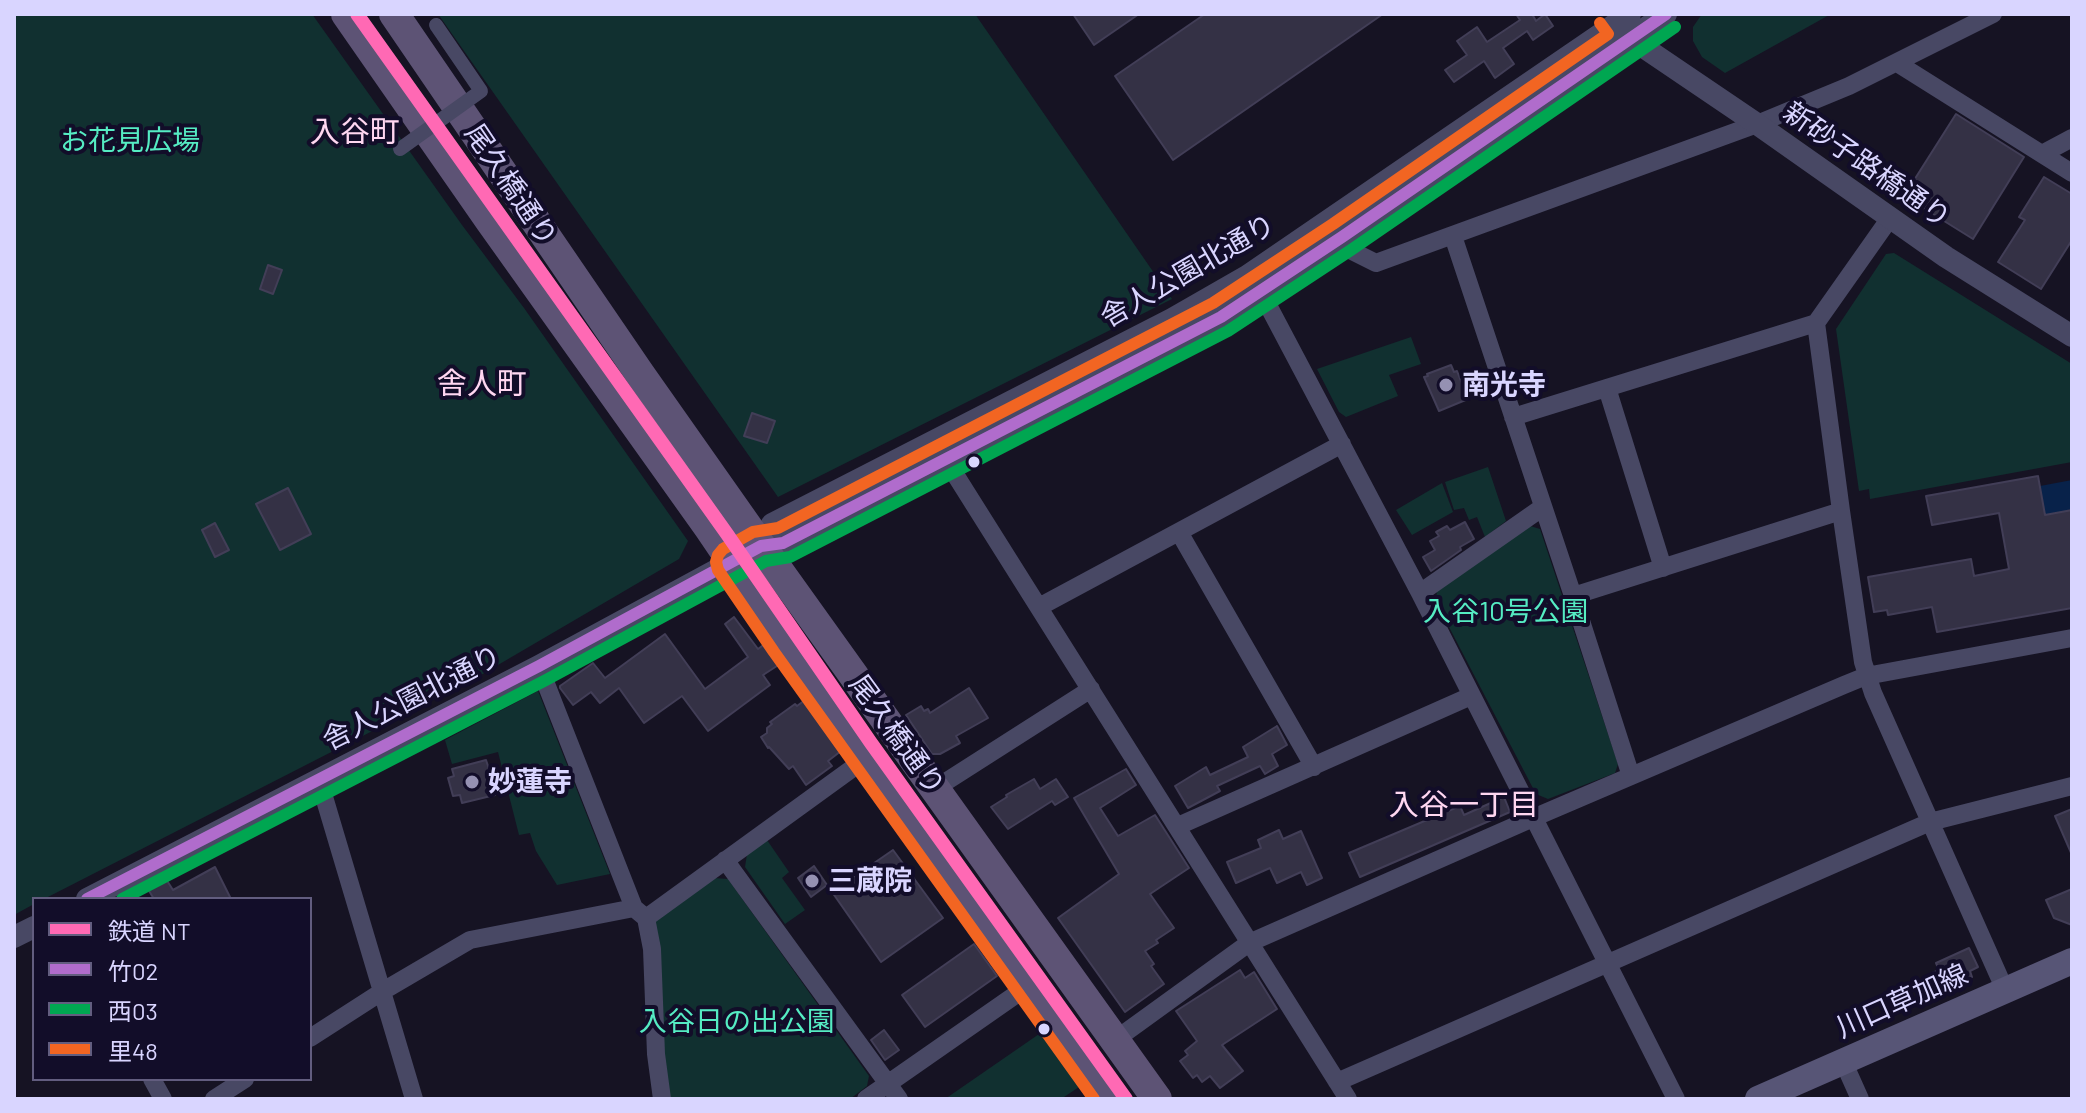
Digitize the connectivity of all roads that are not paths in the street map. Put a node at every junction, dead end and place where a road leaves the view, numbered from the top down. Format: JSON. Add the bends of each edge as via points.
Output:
{"nodes":[{"id":1,"x":346,"y":14,"type":"edge"},
{"id":2,"x":394,"y":14,"type":"edge"},
{"id":3,"x":1666,"y":14,"type":"edge"},
{"id":4,"x":1993,"y":14,"type":"edge"},
{"id":5,"x":1623,"y":22,"type":"edge"},
{"id":6,"x":436,"y":25,"type":"dead end"},
{"id":7,"x":1897,"y":63,"type":"junction"},
{"id":8,"x":1757,"y":124,"type":"junction"},
{"id":9,"x":2072,"y":138,"type":"edge"},
{"id":10,"x":400,"y":149,"type":"dead end"},
{"id":11,"x":2042,"y":154,"type":"junction"},
{"id":12,"x":2072,"y":173,"type":"edge"},
{"id":13,"x":1890,"y":218,"type":"junction"},
{"id":14,"x":1453,"y":236,"type":"junction"},
{"id":15,"x":1342,"y":237,"type":"junction"},
{"id":16,"x":1261,"y":292,"type":"junction"},
{"id":17,"x":1816,"y":323,"type":"junction"},
{"id":18,"x":2072,"y":336,"type":"edge"},
{"id":19,"x":1607,"y":388,"type":"junction"},
{"id":20,"x":1513,"y":417,"type":"junction"},
{"id":21,"x":1342,"y":444,"type":"junction"},
{"id":22,"x":946,"y":460,"type":"junction"},
{"id":23,"x":1543,"y":507,"type":"junction"},
{"id":24,"x":1841,"y":511,"type":"junction"},
{"id":25,"x":1179,"y":532,"type":"junction"},
{"id":26,"x":761,"y":546,"type":"junction"},
{"id":27,"x":732,"y":562,"type":"junction"},
{"id":28,"x":1663,"y":568,"type":"junction"},
{"id":29,"x":1420,"y":593,"type":"junction"},
{"id":30,"x":1573,"y":596,"type":"junction"},
{"id":31,"x":1039,"y":607,"type":"junction"},
{"id":32,"x":2072,"y":638,"type":"edge"},
{"id":33,"x":539,"y":666,"type":"junction"},
{"id":34,"x":1866,"y":676,"type":"junction"},
{"id":35,"x":1091,"y":689,"type":"junction"},
{"id":36,"x":1471,"y":696,"type":"junction"},
{"id":37,"x":868,"y":757,"type":"junction"},
{"id":38,"x":1314,"y":767,"type":"junction"},
{"id":39,"x":1631,"y":776,"type":"junction"},
{"id":40,"x":319,"y":780,"type":"junction"},
{"id":41,"x":2072,"y":786,"type":"edge"},
{"id":42,"x":936,"y":788,"type":"junction"},
{"id":43,"x":1533,"y":818,"type":"junction"},
{"id":44,"x":1930,"y":822,"type":"junction"},
{"id":45,"x":1178,"y":826,"type":"junction"},
{"id":46,"x":725,"y":860,"type":"junction"},
{"id":47,"x":91,"y":897,"type":"edge"},
{"id":48,"x":640,"y":913,"type":"junction"},
{"id":49,"x":32,"y":928,"type":"edge"},
{"id":50,"x":14,"y":937,"type":"edge"},
{"id":51,"x":1249,"y":943,"type":"junction"},
{"id":52,"x":2072,"y":961,"type":"edge"},
{"id":53,"x":1607,"y":963,"type":"junction"},
{"id":54,"x":1031,"y":984,"type":"junction"},
{"id":55,"x":2005,"y":990,"type":"junction"},
{"id":56,"x":383,"y":991,"type":"junction"},
{"id":57,"x":312,"y":1037,"type":"edge"},
{"id":58,"x":1115,"y":1040,"type":"junction"},
{"id":59,"x":1843,"y":1061,"type":"junction"},
{"id":60,"x":153,"y":1081,"type":"edge"},
{"id":61,"x":242,"y":1081,"type":"edge"},
{"id":62,"x":1337,"y":1082,"type":"junction"},
{"id":63,"x":893,"y":1091,"type":"edge"},
{"id":64,"x":163,"y":1099,"type":"edge"},
{"id":65,"x":214,"y":1099,"type":"edge"},
{"id":66,"x":414,"y":1099,"type":"edge"},
{"id":67,"x":662,"y":1099,"type":"edge"},
{"id":68,"x":866,"y":1099,"type":"edge"},
{"id":69,"x":1114,"y":1099,"type":"edge"},
{"id":70,"x":1157,"y":1099,"type":"edge"},
{"id":71,"x":1348,"y":1099,"type":"edge"},
{"id":72,"x":1676,"y":1099,"type":"edge"},
{"id":73,"x":1758,"y":1099,"type":"edge"},
{"id":74,"x":1860,"y":1099,"type":"edge"}],
"edges":[{"from":1,"to":27,"type":"main road","name":"尾久橋通り"},
{"from":2,"to":26,"type":"main road","name":"尾久橋通り"},
{"from":3,"to":5,"type":"street","name":"舎人公園北通り"},
{"from":4,"to":7,"type":"street"},
{"from":5,"to":8,"type":"street","name":"新砂子路橋通り"},
{"from":5,"to":15,"type":"street","name":"舎人公園北通り"},
{"from":5,"to":26,"type":"street","name":"舎人公園北通り","via":[[1247,276],[772,524]]},
{"from":6,"to":10,"type":"street","bridge":true,"via":[[481,91]]},
{"from":7,"to":8,"type":"street"},
{"from":7,"to":11,"type":"street"},
{"from":8,"to":13,"type":"street","name":"新砂子路橋通り"},
{"from":8,"to":14,"type":"street"},
{"from":9,"to":11,"type":"street"},
{"from":11,"to":12,"type":"street"},
{"from":13,"to":17,"type":"street"},
{"from":13,"to":18,"type":"street","name":"新砂子路橋通り"},
{"from":14,"to":15,"type":"street","via":[[1376,263],[1350,250]]},
{"from":14,"to":20,"type":"street"},
{"from":15,"to":16,"type":"street","name":"舎人公園北通り"},
{"from":16,"to":21,"type":"street"},
{"from":16,"to":22,"type":"street","name":"舎人公園北通り"},
{"from":17,"to":19,"type":"street"},
{"from":17,"to":24,"type":"street"},
{"from":19,"to":20,"type":"street"},
{"from":19,"to":28,"type":"street"},
{"from":20,"to":23,"type":"street"},
{"from":21,"to":25,"type":"street"},
{"from":21,"to":29,"type":"street"},
{"from":22,"to":26,"type":"street","name":"舎人公園北通り","via":[[783,543]]},
{"from":22,"to":31,"type":"street"},
{"from":23,"to":29,"type":"street"},
{"from":23,"to":30,"type":"street"},
{"from":24,"to":28,"type":"street"},
{"from":24,"to":34,"type":"street"},
{"from":25,"to":31,"type":"street"},
{"from":25,"to":38,"type":"street"},
{"from":26,"to":27,"type":"street","name":"舎人公園北通り"},
{"from":26,"to":42,"type":"main road","name":"尾久橋通り"},
{"from":27,"to":33,"type":"street","name":"舎人公園北通り"},
{"from":27,"to":37,"type":"main road","name":"尾久橋通り"},
{"from":28,"to":30,"type":"street"},
{"from":29,"to":36,"type":"street"},
{"from":30,"to":39,"type":"street"},
{"from":31,"to":35,"type":"street"},
{"from":32,"to":34,"type":"street"},
{"from":33,"to":40,"type":"street","name":"舎人公園北通り"},
{"from":33,"to":48,"type":"street"},
{"from":34,"to":39,"type":"street"},
{"from":34,"to":44,"type":"street"},
{"from":35,"to":42,"type":"street"},
{"from":35,"to":45,"type":"street"},
{"from":36,"to":38,"type":"street"},
{"from":36,"to":43,"type":"street"},
{"from":37,"to":46,"type":"street"},
{"from":37,"to":54,"type":"main road","name":"尾久橋通り"},
{"from":38,"to":45,"type":"street"},
{"from":39,"to":43,"type":"street"},
{"from":40,"to":47,"type":"street","name":"舎人公園北通り"},
{"from":40,"to":56,"type":"street"},
{"from":41,"to":44,"type":"street"},
{"from":42,"to":58,"type":"main road","name":"尾久橋通り"},
{"from":43,"to":51,"type":"street"},
{"from":43,"to":53,"type":"street"},
{"from":44,"to":53,"type":"street"},
{"from":44,"to":55,"type":"street"},
{"from":45,"to":51,"type":"street"},
{"from":46,"to":48,"type":"street"},
{"from":46,"to":63,"type":"street"},
{"from":48,"to":56,"type":"street","via":[[470,940]]},
{"from":48,"to":67,"type":"street","via":[[652,949]]},
{"from":49,"to":50,"type":"street"},
{"from":51,"to":58,"type":"street"},
{"from":51,"to":62,"type":"street"},
{"from":52,"to":55,"type":"main road","name":"川口草加線"},
{"from":53,"to":62,"type":"street"},
{"from":53,"to":72,"type":"street"},
{"from":54,"to":63,"type":"street"},
{"from":54,"to":69,"type":"main road","name":"尾久橋通り"},
{"from":55,"to":59,"type":"main road","name":"川口草加線"},
{"from":56,"to":57,"type":"street"},
{"from":56,"to":66,"type":"street"},
{"from":58,"to":70,"type":"main road","name":"尾久橋通り"},
{"from":59,"to":73,"type":"main road","name":"川口草加線"},
{"from":59,"to":74,"type":"street"},
{"from":60,"to":64,"type":"street"},
{"from":61,"to":65,"type":"street"},
{"from":62,"to":71,"type":"street"},
{"from":63,"to":68,"type":"street"}]}
